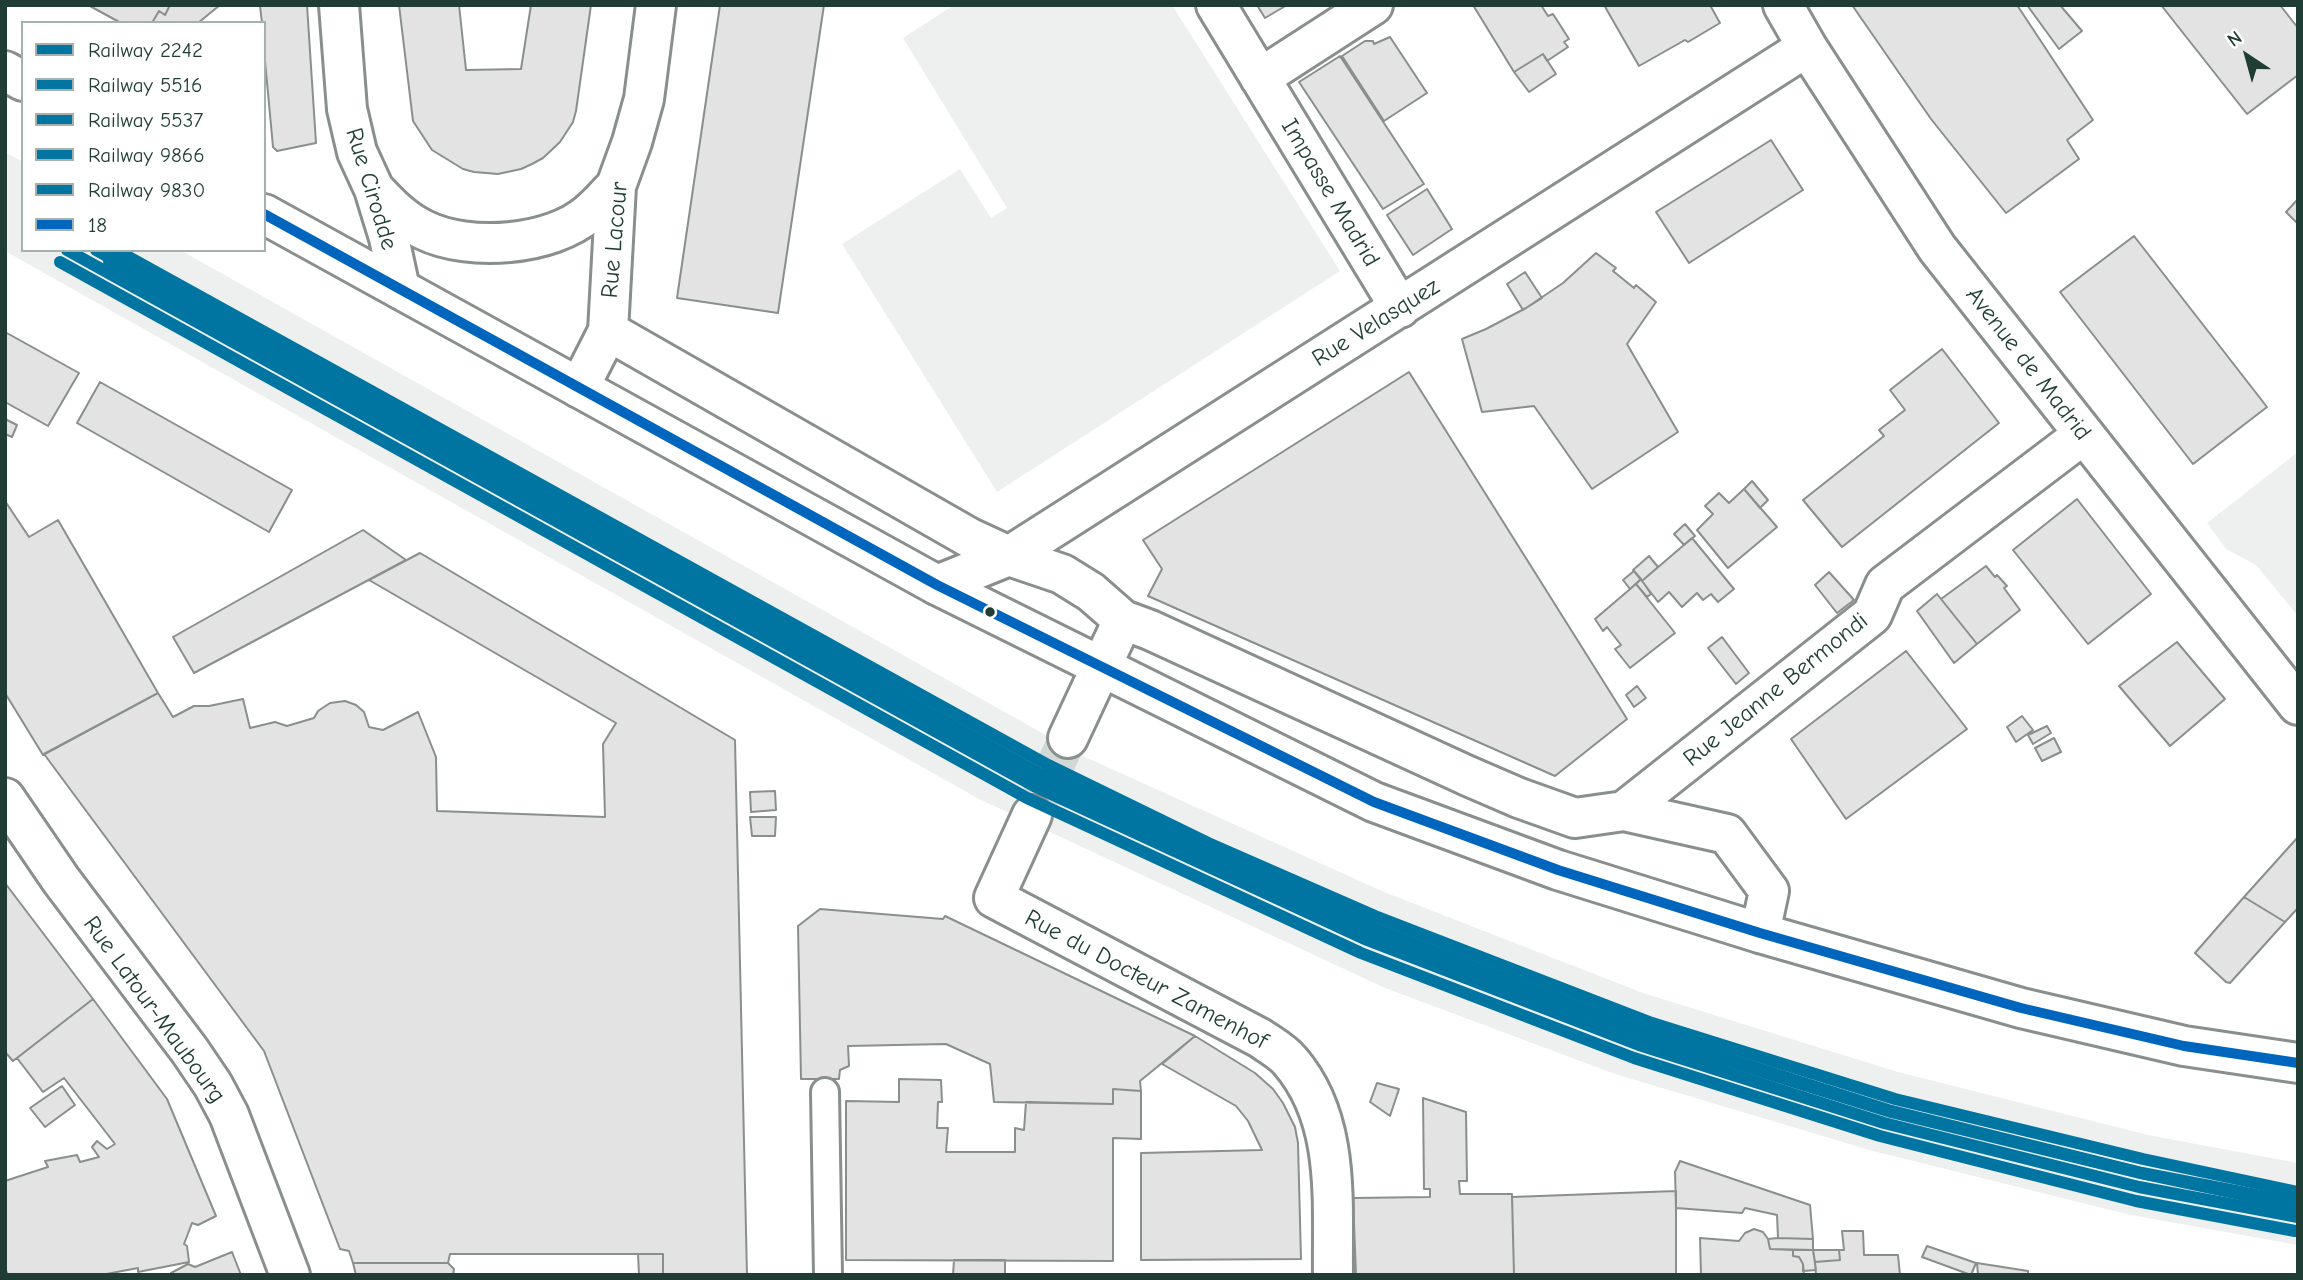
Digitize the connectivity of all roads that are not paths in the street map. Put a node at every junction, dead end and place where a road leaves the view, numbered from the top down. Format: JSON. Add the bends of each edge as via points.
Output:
{"nodes":[{"id":1,"x":339,"y":5,"type":"edge"},
{"id":2,"x":656,"y":5,"type":"edge"},
{"id":3,"x":1216,"y":5,"type":"edge"},
{"id":4,"x":1373,"y":5,"type":"edge"},
{"id":5,"x":1783,"y":5,"type":"edge"},
{"id":6,"x":1807,"y":47,"type":"junction"},
{"id":7,"x":5,"y":71,"type":"edge"},
{"id":8,"x":1260,"y":78,"type":"junction"},
{"id":9,"x":21,"y":80,"type":"edge"},
{"id":10,"x":616,"y":186,"type":"junction"},
{"id":11,"x":374,"y":189,"type":"junction"},
{"id":12,"x":266,"y":215,"type":"edge"},
{"id":13,"x":400,"y":289,"type":"junction"},
{"id":14,"x":1400,"y":308,"type":"junction"},
{"id":15,"x":608,"y":331,"type":"junction"},
{"id":16,"x":579,"y":388,"type":"junction"},
{"id":17,"x":2084,"y":434,"type":"junction"},
{"id":18,"x":1009,"y":556,"type":"junction"},
{"id":19,"x":937,"y":585,"type":"junction"},
{"id":20,"x":1123,"y":620,"type":"junction"},
{"id":21,"x":1102,"y":668,"type":"junction"},
{"id":22,"x":2298,"y":705,"type":"edge"},
{"id":23,"x":1068,"y":738,"type":"tunnel mouth"},
{"id":24,"x":5,"y":799,"type":"edge"},
{"id":25,"x":1624,"y":811,"type":"junction"},
{"id":26,"x":1032,"y":816,"type":"tunnel mouth"},
{"id":27,"x":1760,"y":933,"type":"junction"},
{"id":28,"x":2298,"y":1063,"type":"edge"},
{"id":29,"x":825,"y":1092,"type":"dead end"},
{"id":30,"x":290,"y":1275,"type":"edge"},
{"id":31,"x":828,"y":1275,"type":"edge"},
{"id":32,"x":1333,"y":1275,"type":"edge"}],
"edges":[{"from":1,"to":11,"type":"street","name":"Rue Cirodde","via":[[347,109],[357,152]]},
{"from":2,"to":10,"type":"street","name":"Rue Lacour","via":[[644,99]]},
{"from":3,"to":8,"type":"street","name":"Impasse Madrid"},
{"from":4,"to":8,"type":"street"},
{"from":5,"to":6,"type":"street","name":"Avenue de Madrid"},
{"from":6,"to":14,"type":"street","name":"Rue Velasquez"},
{"from":6,"to":17,"type":"street","name":"Avenue de Madrid","via":[[1937,248]]},
{"from":7,"to":9,"type":"street"},
{"from":8,"to":14,"type":"street","name":"Impasse Madrid"},
{"from":10,"to":11,"type":"street","via":[[589,214],[564,229],[532,239],[494,243],[425,231],[400,215]]},
{"from":10,"to":15,"type":"street","name":"Rue Lacour"},
{"from":11,"to":13,"type":"street","name":"Rue Cirodde"},
{"from":12,"to":13,"type":"street"},
{"from":13,"to":16,"type":"street"},
{"from":14,"to":18,"type":"street","name":"Rue Velasquez"},
{"from":15,"to":16,"type":"street","name":"Rue Lacour"},
{"from":15,"to":18,"type":"street"},
{"from":16,"to":19,"type":"street"},
{"from":17,"to":22,"type":"street","name":"Avenue de Madrid"},
{"from":17,"to":25,"type":"street","name":"Rue Jeanne Bermondi","via":[[1885,585],[1872,615]]},
{"from":18,"to":19,"type":"street","name":"Rue Velasquez"},
{"from":18,"to":20,"type":"street","via":[[1062,574]]},
{"from":19,"to":21,"type":"street"},
{"from":20,"to":21,"type":"street"},
{"from":20,"to":25,"type":"street","via":[[1519,798],[1575,818]]},
{"from":21,"to":23,"type":"street"},
{"from":21,"to":27,"type":"street","via":[[1374,802],[1558,870]]},
{"from":24,"to":30,"type":"street","name":"Rue Latour-Maubourg","via":[[213,1085],[229,1115]]},
{"from":25,"to":27,"type":"street","via":[[1727,834],[1769,891]]},
{"from":26,"to":32,"type":"street","name":"Rue du Docteur Zamenhof","via":[[994,898],[1260,1038],[1290,1060],[1309,1089],[1331,1153]]},
{"from":27,"to":28,"type":"street","via":[[2034,1011],[2183,1046]]},
{"from":29,"to":31,"type":"lane"}]}
